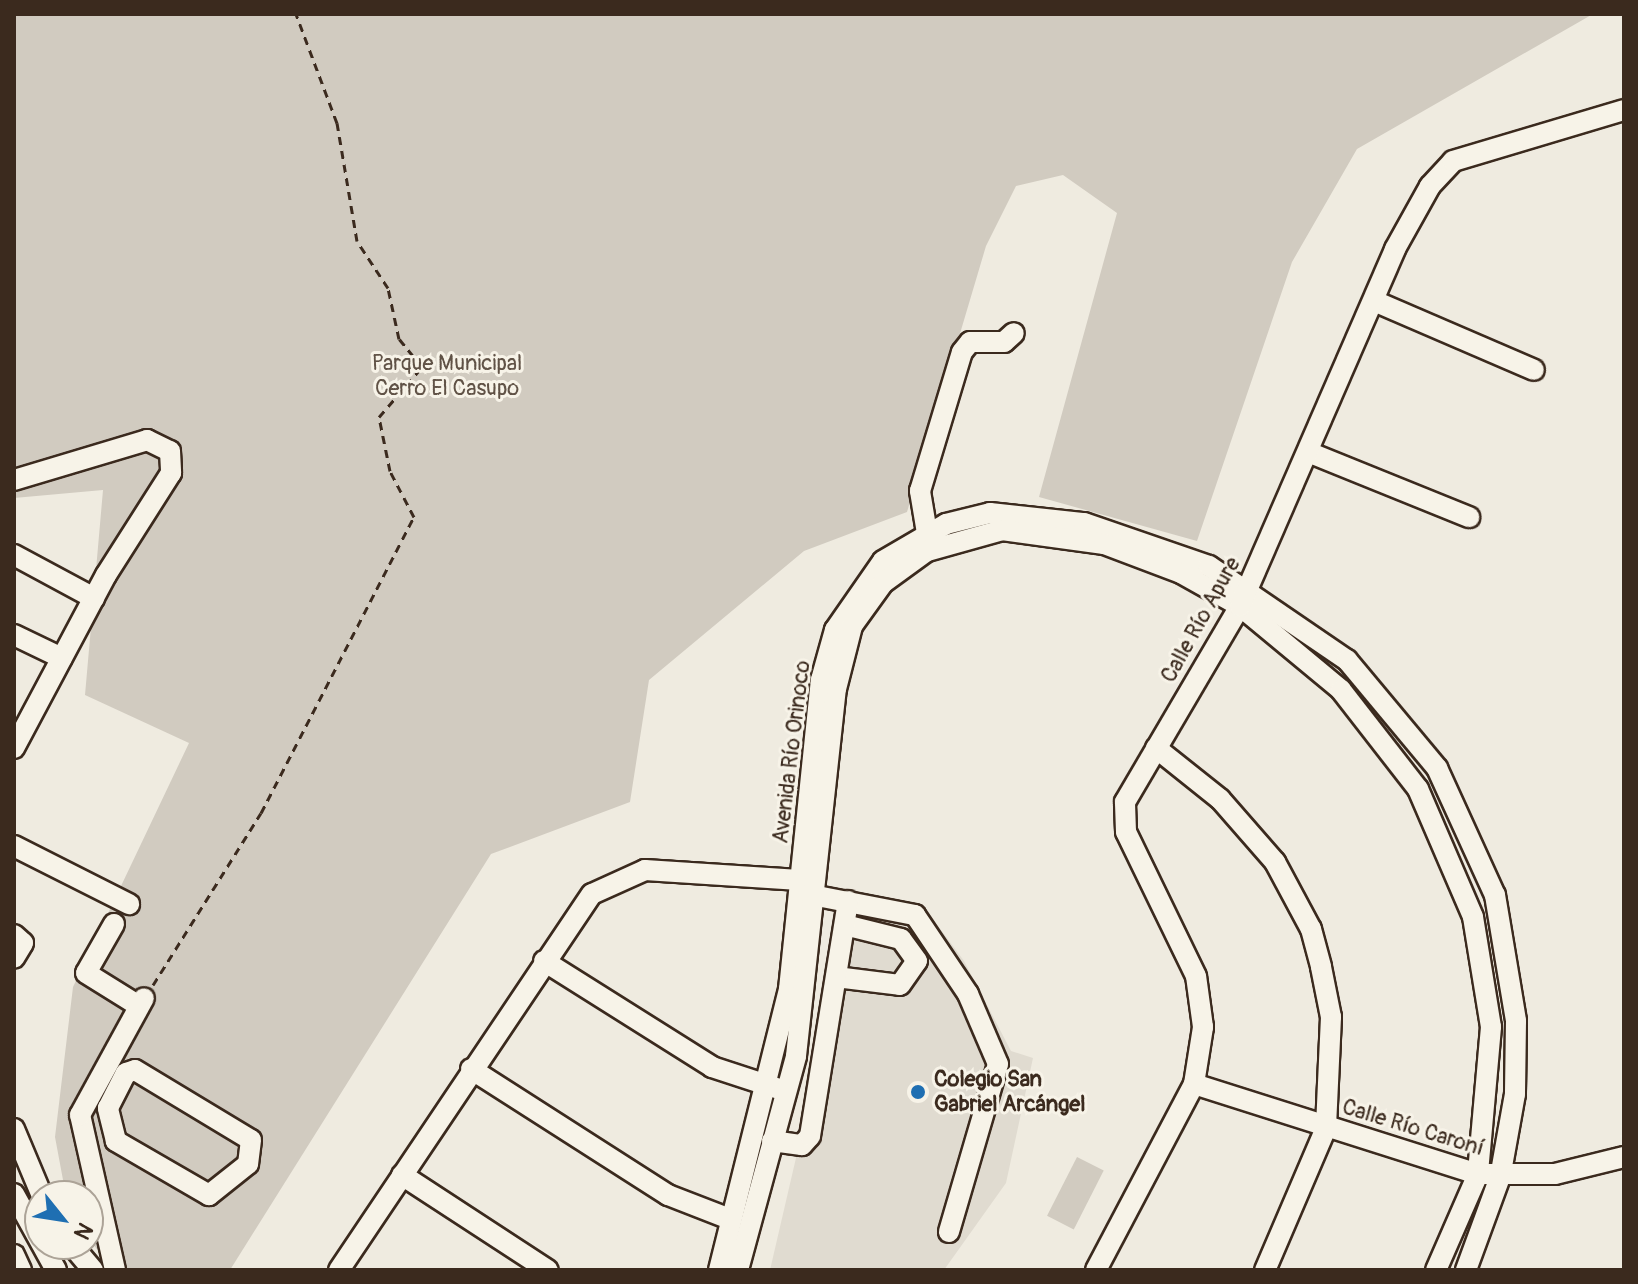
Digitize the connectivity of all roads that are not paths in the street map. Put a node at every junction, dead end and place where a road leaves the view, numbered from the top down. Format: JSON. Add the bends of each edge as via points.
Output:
{"nodes":[{"id":1,"x":1624,"y":110,"type":"edge"},
{"id":2,"x":1374,"y":301,"type":"junction"},
{"id":3,"x":1014,"y":333,"type":"dead end"},
{"id":4,"x":1534,"y":370,"type":"dead end"},
{"id":5,"x":1308,"y":452,"type":"junction"},
{"id":6,"x":14,"y":480,"type":"edge"},
{"id":7,"x":1469,"y":517,"type":"dead end"},
{"id":8,"x":1014,"y":522,"type":"junction"},
{"id":9,"x":927,"y":533,"type":"junction"},
{"id":10,"x":14,"y":555,"type":"edge"},
{"id":11,"x":94,"y":598,"type":"junction"},
{"id":12,"x":1244,"y":598,"type":"junction"},
{"id":13,"x":14,"y":635,"type":"edge"},
{"id":14,"x":62,"y":658,"type":"junction"},
{"id":15,"x":833,"y":662,"type":"junction"},
{"id":16,"x":14,"y":748,"type":"edge"},
{"id":17,"x":1156,"y":748,"type":"junction"},
{"id":18,"x":14,"y":846,"type":"edge"},
{"id":19,"x":813,"y":886,"type":"junction"},
{"id":20,"x":848,"y":901,"type":"junction"},
{"id":21,"x":129,"y":904,"type":"dead end"},
{"id":22,"x":114,"y":924,"type":"dead end"},
{"id":23,"x":845,"y":925,"type":"junction"},
{"id":24,"x":14,"y":935,"type":"edge"},
{"id":25,"x":14,"y":958,"type":"edge"},
{"id":26,"x":544,"y":961,"type":"junction"},
{"id":27,"x":836,"y":977,"type":"junction"},
{"id":28,"x":471,"y":1069,"type":"junction"},
{"id":29,"x":1194,"y":1084,"type":"junction"},
{"id":30,"x":778,"y":1089,"type":"junction"},
{"id":31,"x":1326,"y":1128,"type":"junction"},
{"id":32,"x":14,"y":1129,"type":"edge"},
{"id":33,"x":111,"y":1131,"type":"junction"},
{"id":34,"x":82,"y":1134,"type":"junction"},
{"id":35,"x":772,"y":1141,"type":"junction"},
{"id":36,"x":1624,"y":1157,"type":"edge"},
{"id":37,"x":1478,"y":1174,"type":"junction"},
{"id":38,"x":402,"y":1175,"type":"junction"},
{"id":39,"x":1500,"y":1177,"type":"junction"},
{"id":40,"x":35,"y":1180,"type":"edge"},
{"id":41,"x":14,"y":1194,"type":"edge"},
{"id":42,"x":730,"y":1219,"type":"junction"},
{"id":43,"x":949,"y":1232,"type":"dead end"},
{"id":44,"x":14,"y":1255,"type":"edge"},
{"id":45,"x":21,"y":1270,"type":"edge"},
{"id":46,"x":56,"y":1270,"type":"edge"},
{"id":47,"x":115,"y":1270,"type":"edge"},
{"id":48,"x":339,"y":1270,"type":"edge"},
{"id":49,"x":548,"y":1270,"type":"edge"},
{"id":50,"x":719,"y":1270,"type":"edge"},
{"id":51,"x":738,"y":1270,"type":"edge"},
{"id":52,"x":1096,"y":1270,"type":"edge"},
{"id":53,"x":1265,"y":1270,"type":"edge"},
{"id":54,"x":1436,"y":1270,"type":"edge"},
{"id":55,"x":1466,"y":1270,"type":"edge"}],
"edges":[{"from":1,"to":2,"type":"street","name":"Calle Río Apure","via":[[1453,161],[1410,216]]},
{"from":2,"to":4,"type":"street"},
{"from":2,"to":5,"type":"street","name":"Calle Río Apure"},
{"from":3,"to":9,"type":"street","via":[[1004,342],[970,342],[962,352],[920,491]]},
{"from":5,"to":7,"type":"street"},
{"from":5,"to":12,"type":"street","name":"Calle Río Apure"},
{"from":6,"to":11,"type":"street","via":[[147,440],[170,451],[171,473]]},
{"from":8,"to":9,"type":"street","name":"Avenida Río Orinoco","via":[[968,517]]},
{"from":8,"to":12,"type":"street","name":"Avenida Río Orinoco","via":[[1148,541]]},
{"from":8,"to":15,"type":"street","name":"Avenida Río Orinoco","via":[[970,534],[906,565],[860,611]]},
{"from":9,"to":15,"type":"street","name":"Avenida Río Orinoco","via":[[883,561],[858,590]]},
{"from":10,"to":11,"type":"street"},
{"from":11,"to":14,"type":"street"},
{"from":12,"to":17,"type":"street","name":"Calle Río Apure"},
{"from":12,"to":37,"type":"street","name":"Avenida Río Orinoco","via":[[1381,735],[1418,789],[1459,873],[1485,968],[1491,1027]]},
{"from":12,"to":39,"type":"street","name":"Avenida Río Orinoco","via":[[1347,660],[1413,733],[1467,823],[1495,895],[1516,1021],[1515,1094]]},
{"from":13,"to":14,"type":"street"},
{"from":14,"to":16,"type":"street"},
{"from":15,"to":19,"type":"street","name":"Avenida Río Orinoco"},
{"from":17,"to":29,"type":"street","name":"Calle Río Apure","via":[[1125,802],[1126,832],[1196,976],[1203,1027]]},
{"from":17,"to":31,"type":"street","via":[[1253,833],[1311,929],[1331,1017]]},
{"from":18,"to":21,"type":"street"},
{"from":19,"to":20,"type":"street"},
{"from":19,"to":26,"type":"street","via":[[629,871],[592,894]]},
{"from":19,"to":30,"type":"street","name":"Avenida Río Orinoco"},
{"from":20,"to":23,"type":"street"},
{"from":20,"to":43,"type":"street","via":[[921,920],[968,994],[998,1064]]},
{"from":22,"to":34,"type":"street","via":[[86,973],[142,1002],[80,1115]]},
{"from":23,"to":27,"type":"street"},
{"from":23,"to":27,"type":"street","via":[[901,939],[917,961],[900,985]]},
{"from":24,"to":25,"type":"street","via":[[23,943]]},
{"from":26,"to":28,"type":"street"},
{"from":26,"to":30,"type":"street","via":[[712,1067]]},
{"from":27,"to":35,"type":"street","via":[[810,1136],[802,1145]]},
{"from":28,"to":38,"type":"street"},
{"from":28,"to":42,"type":"street","via":[[668,1195]]},
{"from":29,"to":31,"type":"street","name":"Calle Río Caroní"},
{"from":29,"to":52,"type":"street","name":"Calle Río Apure"},
{"from":30,"to":35,"type":"street","name":"Avenida Río Orinoco"},
{"from":30,"to":42,"type":"street","name":"Avenida Río Orinoco"},
{"from":31,"to":37,"type":"street","name":"Calle Río Caroní"},
{"from":31,"to":53,"type":"street"},
{"from":32,"to":40,"type":"street"},
{"from":33,"to":33,"type":"street","via":[[108,1108],[126,1073],[135,1070],[251,1140],[254,1151],[248,1164],[209,1195],[116,1141]]},
{"from":33,"to":34,"type":"street"},
{"from":34,"to":47,"type":"street"},
{"from":35,"to":51,"type":"street","name":"Avenida Río Orinoco"},
{"from":36,"to":39,"type":"street","name":"Calle Río Caroní"},
{"from":37,"to":39,"type":"street","name":"Calle Río Caroní"},
{"from":37,"to":54,"type":"street","name":"Avenida Río Orinoco"},
{"from":38,"to":48,"type":"street"},
{"from":38,"to":49,"type":"street"},
{"from":39,"to":55,"type":"street","name":"Avenida Río Orinoco"},
{"from":41,"to":46,"type":"street"},
{"from":42,"to":50,"type":"street","name":"Avenida Río Orinoco"},
{"from":44,"to":45,"type":"street"}]}
